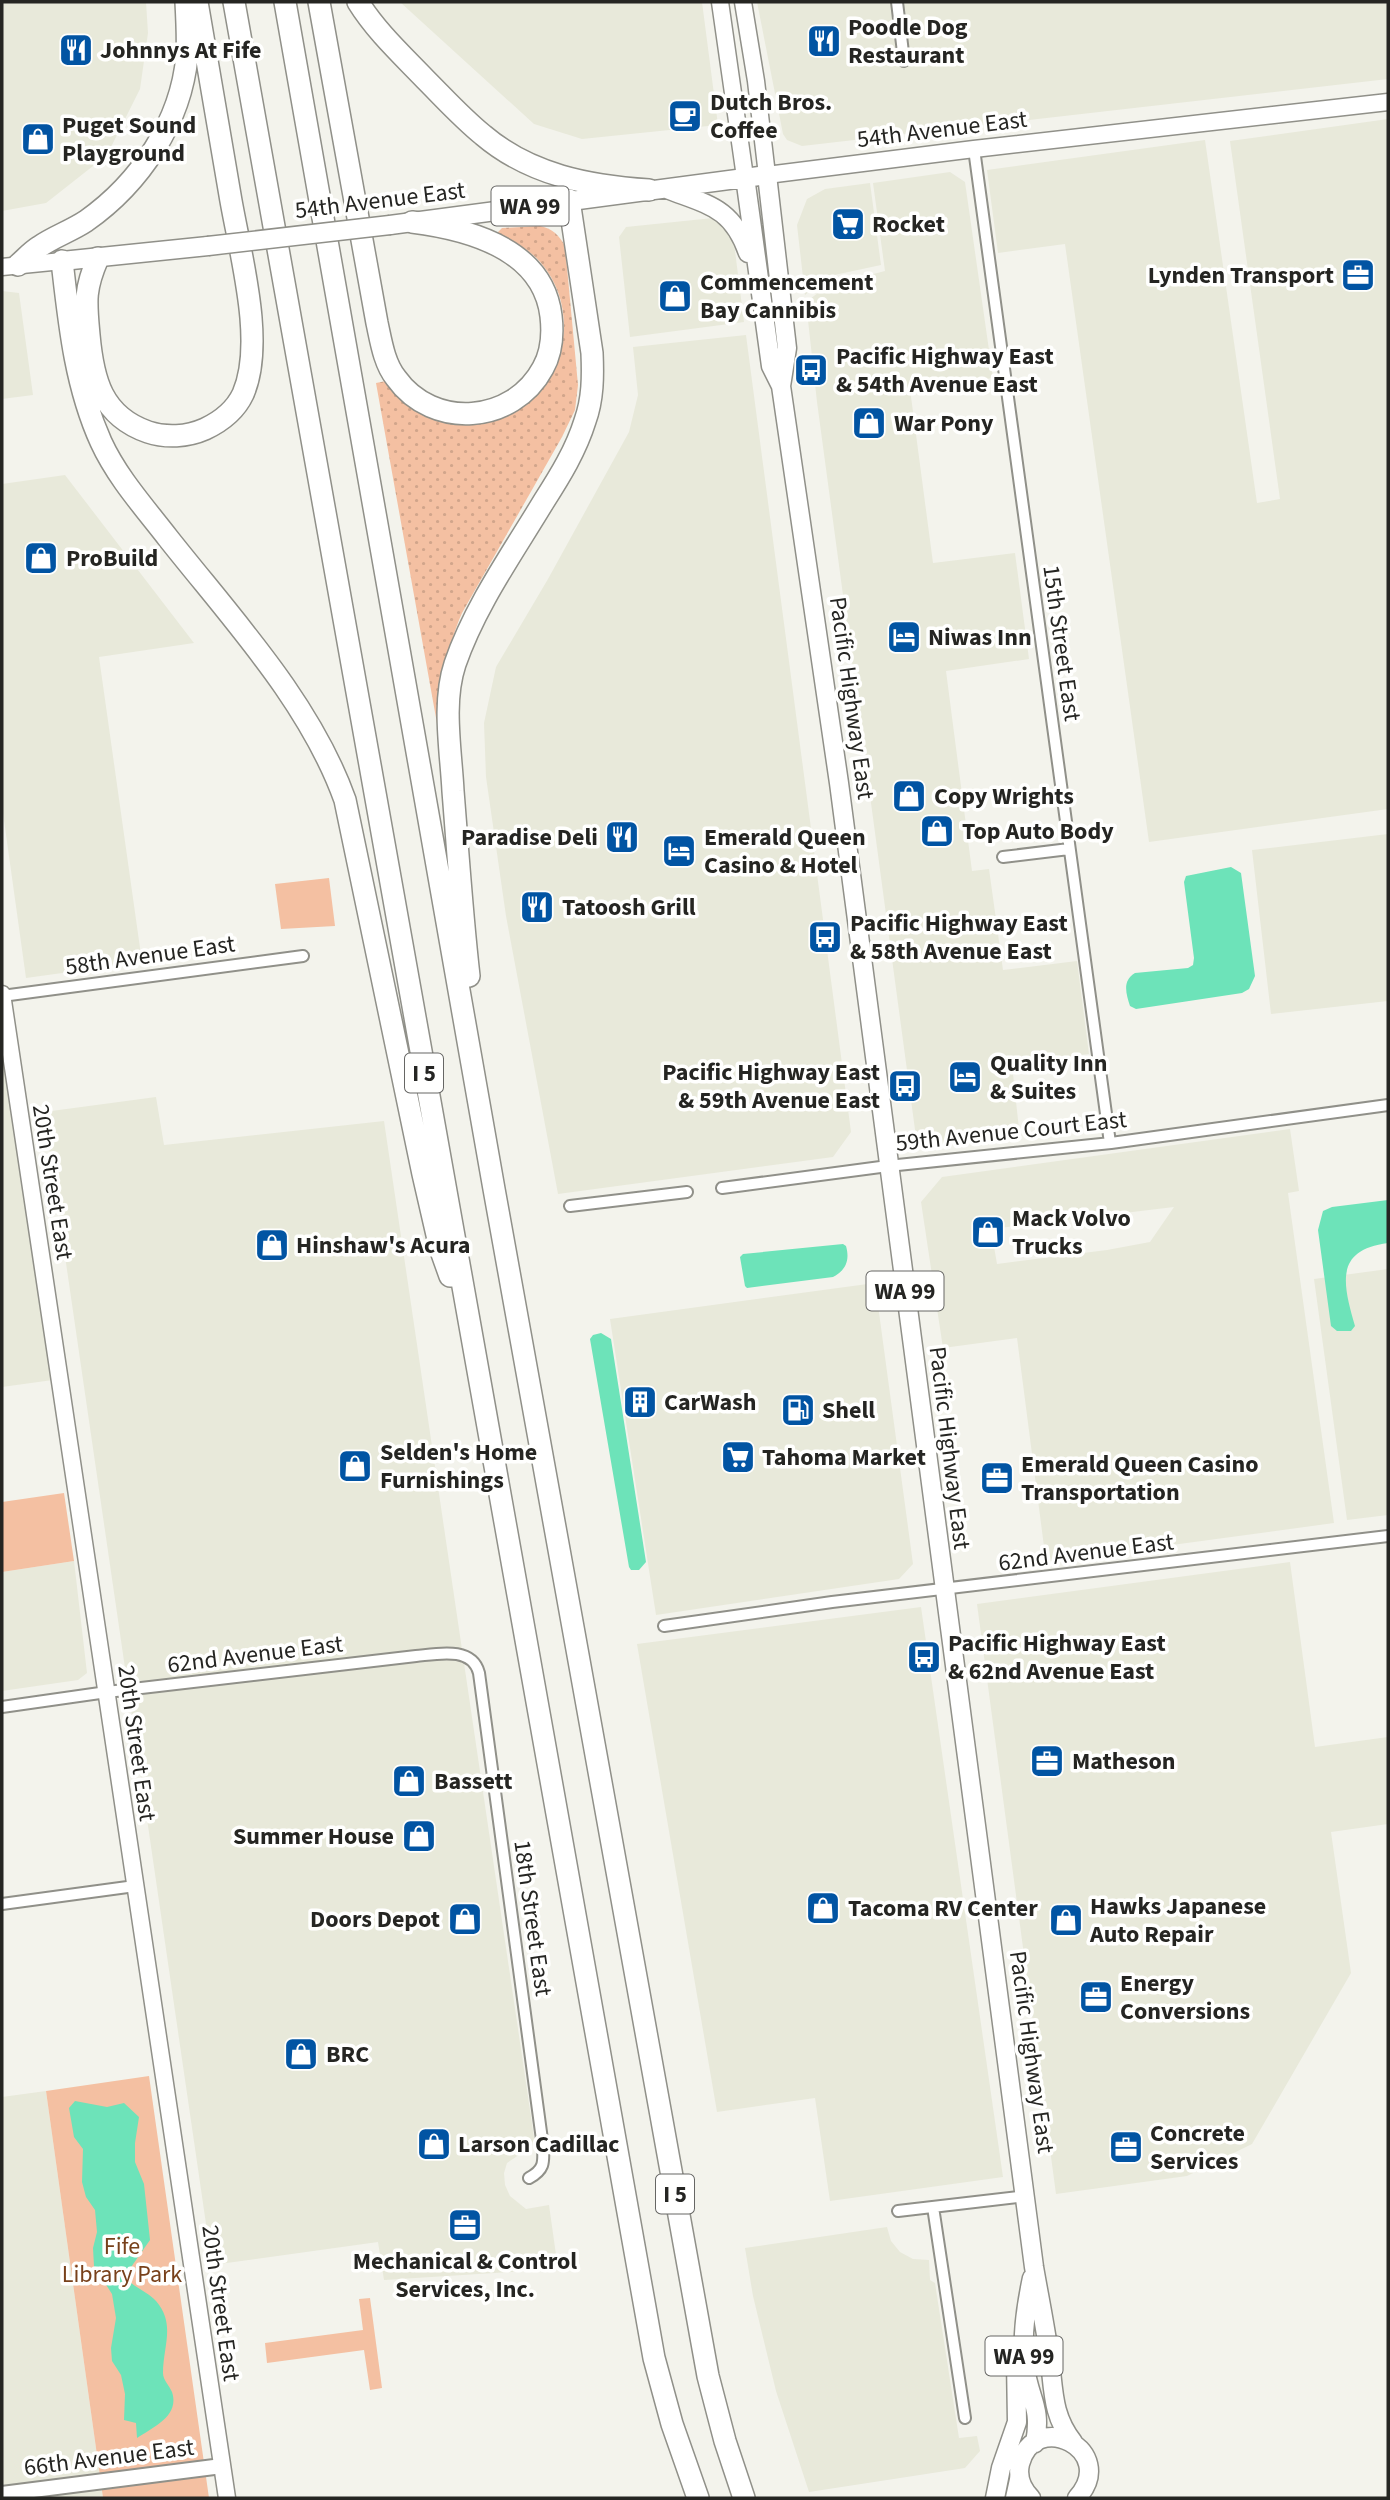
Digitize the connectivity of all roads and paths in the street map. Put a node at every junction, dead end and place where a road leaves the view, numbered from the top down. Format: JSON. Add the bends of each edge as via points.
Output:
{"nodes":[{"id":1,"x":186,"y":2,"type":"edge"},
{"id":2,"x":197,"y":2,"type":"edge"},
{"id":3,"x":234,"y":2,"type":"edge"},
{"id":4,"x":285,"y":2,"type":"edge"},
{"id":5,"x":319,"y":2,"type":"edge"},
{"id":6,"x":358,"y":2,"type":"edge"},
{"id":7,"x":720,"y":2,"type":"edge"},
{"id":8,"x":743,"y":2,"type":"edge"},
{"id":9,"x":897,"y":2,"type":"edge"},
{"id":10,"x":904,"y":61,"type":"dead end"},
{"id":11,"x":1388,"y":102,"type":"edge"},
{"id":12,"x":974,"y":149,"type":"junction"},
{"id":13,"x":767,"y":175,"type":"junction"},
{"id":14,"x":745,"y":177,"type":"junction"},
{"id":15,"x":656,"y":189,"type":"junction"},
{"id":16,"x":569,"y":200,"type":"junction"},
{"id":17,"x":412,"y":222,"type":"junction"},
{"id":18,"x":98,"y":258,"type":"junction"},
{"id":19,"x":62,"y":261,"type":"junction"},
{"id":20,"x":10,"y":266,"type":"edge"},
{"id":21,"x":759,"y":285,"type":"junction"},
{"id":22,"x":781,"y":386,"type":"junction"},
{"id":23,"x":1069,"y":849,"type":"junction"},
{"id":24,"x":1003,"y":857,"type":"dead end"},
{"id":25,"x":303,"y":956,"type":"dead end"},
{"id":26,"x":2,"y":995,"type":"edge"},
{"id":27,"x":1388,"y":1105,"type":"edge"},
{"id":28,"x":1110,"y":1143,"type":"junction"},
{"id":29,"x":888,"y":1166,"type":"junction"},
{"id":30,"x":722,"y":1188,"type":"dead end"},
{"id":31,"x":494,"y":1189,"type":"junction"},
{"id":32,"x":687,"y":1192,"type":"dead end"},
{"id":33,"x":570,"y":1206,"type":"dead end"},
{"id":34,"x":472,"y":1345,"type":"junction"},
{"id":35,"x":1388,"y":1536,"type":"edge"},
{"id":36,"x":944,"y":1589,"type":"junction"},
{"id":37,"x":664,"y":1626,"type":"dead end"},
{"id":38,"x":471,"y":1658,"type":"joint"},
{"id":39,"x":107,"y":1692,"type":"junction"},
{"id":40,"x":2,"y":1707,"type":"edge"},
{"id":41,"x":135,"y":1886,"type":"junction"},
{"id":42,"x":2,"y":1904,"type":"edge"},
{"id":43,"x":529,"y":2179,"type":"dead end"},
{"id":44,"x":1026,"y":2196,"type":"junction"},
{"id":45,"x":933,"y":2207,"type":"junction"},
{"id":46,"x":898,"y":2211,"type":"dead end"},
{"id":47,"x":1034,"y":2267,"type":"junction"},
{"id":48,"x":1025,"y":2331,"type":"junction"},
{"id":49,"x":965,"y":2418,"type":"dead end"},
{"id":50,"x":1035,"y":2442,"type":"junction"},
{"id":51,"x":1073,"y":2442,"type":"junction"},
{"id":52,"x":222,"y":2466,"type":"junction"},
{"id":53,"x":1019,"y":2475,"type":"junction"},
{"id":54,"x":2,"y":2494,"type":"edge"},
{"id":55,"x":1084,"y":2494,"type":"edge"},
{"id":56,"x":227,"y":2498,"type":"edge"},
{"id":57,"x":698,"y":2498,"type":"edge"},
{"id":58,"x":744,"y":2498,"type":"edge"},
{"id":59,"x":995,"y":2498,"type":"edge"},
{"id":60,"x":1014,"y":2498,"type":"edge"},
{"id":61,"x":1031,"y":2498,"type":"edge"}],
"edges":[{"from":1,"to":20,"type":"highway","via":[[186,58],[180,91],[150,156],[132,180],[85,221]]},
{"from":2,"to":18,"type":"highway","via":[[251,323],[247,381],[228,416],[200,432],[168,436],[140,429],[109,405],[93,367],[86,294]]},
{"from":3,"to":34,"type":"highway","number":"I 5"},
{"from":4,"to":31,"type":"highway","number":"I 5"},
{"from":5,"to":17,"type":"highway","via":[[377,323],[394,376],[414,397],[448,413],[499,408],[524,391],[548,357],[551,311],[542,285],[519,259],[488,241],[440,225]]},
{"from":6,"to":15,"type":"highway","via":[[383,36],[500,148],[569,179]]},
{"from":7,"to":14,"type":"main road","name":"Pacific Highway East"},
{"from":8,"to":13,"type":"main road","name":"Pacific Highway East"},
{"from":9,"to":10,"type":"street"},
{"from":11,"to":12,"type":"main road","name":"54th Avenue East"},
{"from":12,"to":13,"type":"main road","name":"54th Avenue East"},
{"from":12,"to":23,"type":"street","name":"15th Street East"},
{"from":13,"to":14,"type":"main road","name":"54th Avenue East"},
{"from":13,"to":22,"type":"main road","name":"Pacific Highway East","number":"WA 99","via":[[787,348]]},
{"from":14,"to":15,"type":"main road","name":"54th Avenue East","number":"WA 99"},
{"from":14,"to":21,"type":"main road","name":"Pacific Highway East","number":"WA 99"},
{"from":15,"to":16,"type":"main road","name":"54th Avenue East","number":"WA 99"},
{"from":15,"to":21,"type":"main road","via":[[715,208],[732,222],[741,233]]},
{"from":16,"to":17,"type":"main road","name":"54th Avenue East","number":"WA 99"},
{"from":16,"to":31,"type":"highway","via":[[592,353],[586,420],[559,476],[473,623],[449,688],[463,916]]},
{"from":17,"to":18,"type":"main road","name":"54th Avenue East","number":"WA 99","bridge":true},
{"from":18,"to":19,"type":"main road","name":"54th Avenue East"},
{"from":19,"to":20,"type":"main road","name":"54th Avenue East"},
{"from":19,"to":34,"type":"highway","via":[[78,368],[102,443],[118,472],[286,689],[336,775],[440,1248]]},
{"from":21,"to":22,"type":"main road","name":"Pacific Highway East","number":"WA 99","via":[[771,366]]},
{"from":22,"to":29,"type":"main road","name":"Pacific Highway East","number":"WA 99","via":[[838,769]]},
{"from":23,"to":24,"type":"street"},
{"from":23,"to":28,"type":"street","name":"15th Street East"},
{"from":25,"to":26,"type":"street","name":"58th Avenue East"},
{"from":26,"to":39,"type":"main road","name":"20th Street East"},
{"from":27,"to":28,"type":"street","name":"59th Avenue Court East"},
{"from":28,"to":29,"type":"street","name":"59th Avenue Court East"},
{"from":29,"to":30,"type":"street","name":"59th Avenue Court East"},
{"from":29,"to":36,"type":"main road","name":"Pacific Highway East","number":"WA 99"},
{"from":31,"to":58,"type":"highway","number":"I 5","via":[[708,2376]]},
{"from":32,"to":33,"type":"street"},
{"from":34,"to":57,"type":"highway","number":"I 5","via":[[654,2358]]},
{"from":35,"to":36,"type":"street","name":"62nd Avenue East"},
{"from":36,"to":37,"type":"street","name":"62nd Avenue East"},
{"from":36,"to":44,"type":"main road","name":"Pacific Highway East","number":"WA 99"},
{"from":38,"to":39,"type":"street","name":"62nd Avenue East","via":[[436,1654]]},
{"from":38,"to":43,"type":"street","name":"18th Street East","via":[[479,1673],[543,2147],[544,2163]]},
{"from":39,"to":40,"type":"street","name":"62nd Avenue East"},
{"from":39,"to":41,"type":"main road","name":"20th Street East"},
{"from":41,"to":42,"type":"street"},
{"from":41,"to":52,"type":"main road","name":"20th Street East"},
{"from":44,"to":45,"type":"street"},
{"from":44,"to":47,"type":"main road","name":"Pacific Highway East","number":"WA 99"},
{"from":45,"to":46,"type":"street"},
{"from":45,"to":49,"type":"street"},
{"from":47,"to":48,"type":"main road","name":"Pacific Highway East","number":"WA 99"},
{"from":47,"to":51,"type":"main road","name":"Pacific Highway East","number":"WA 99","via":[[1056,2413]]},
{"from":48,"to":50,"type":"main road","name":"Pacific Highway East","number":"WA 99","via":[[1025,2369],[1038,2413]]},
{"from":48,"to":59,"type":"main road","via":[[1015,2368],[1017,2422]]},
{"from":50,"to":51,"type":"main road","via":[[1058,2437]]},
{"from":50,"to":53,"type":"main road","number":"WA 99","via":[[1024,2454]]},
{"from":51,"to":55,"type":"main road","number":"WA 99","via":[[1087,2461]]},
{"from":52,"to":54,"type":"street","name":"66th Avenue East"},
{"from":52,"to":56,"type":"main road","name":"20th Street East"},
{"from":53,"to":60,"type":"main road"},
{"from":53,"to":61,"type":"main road"}]}
